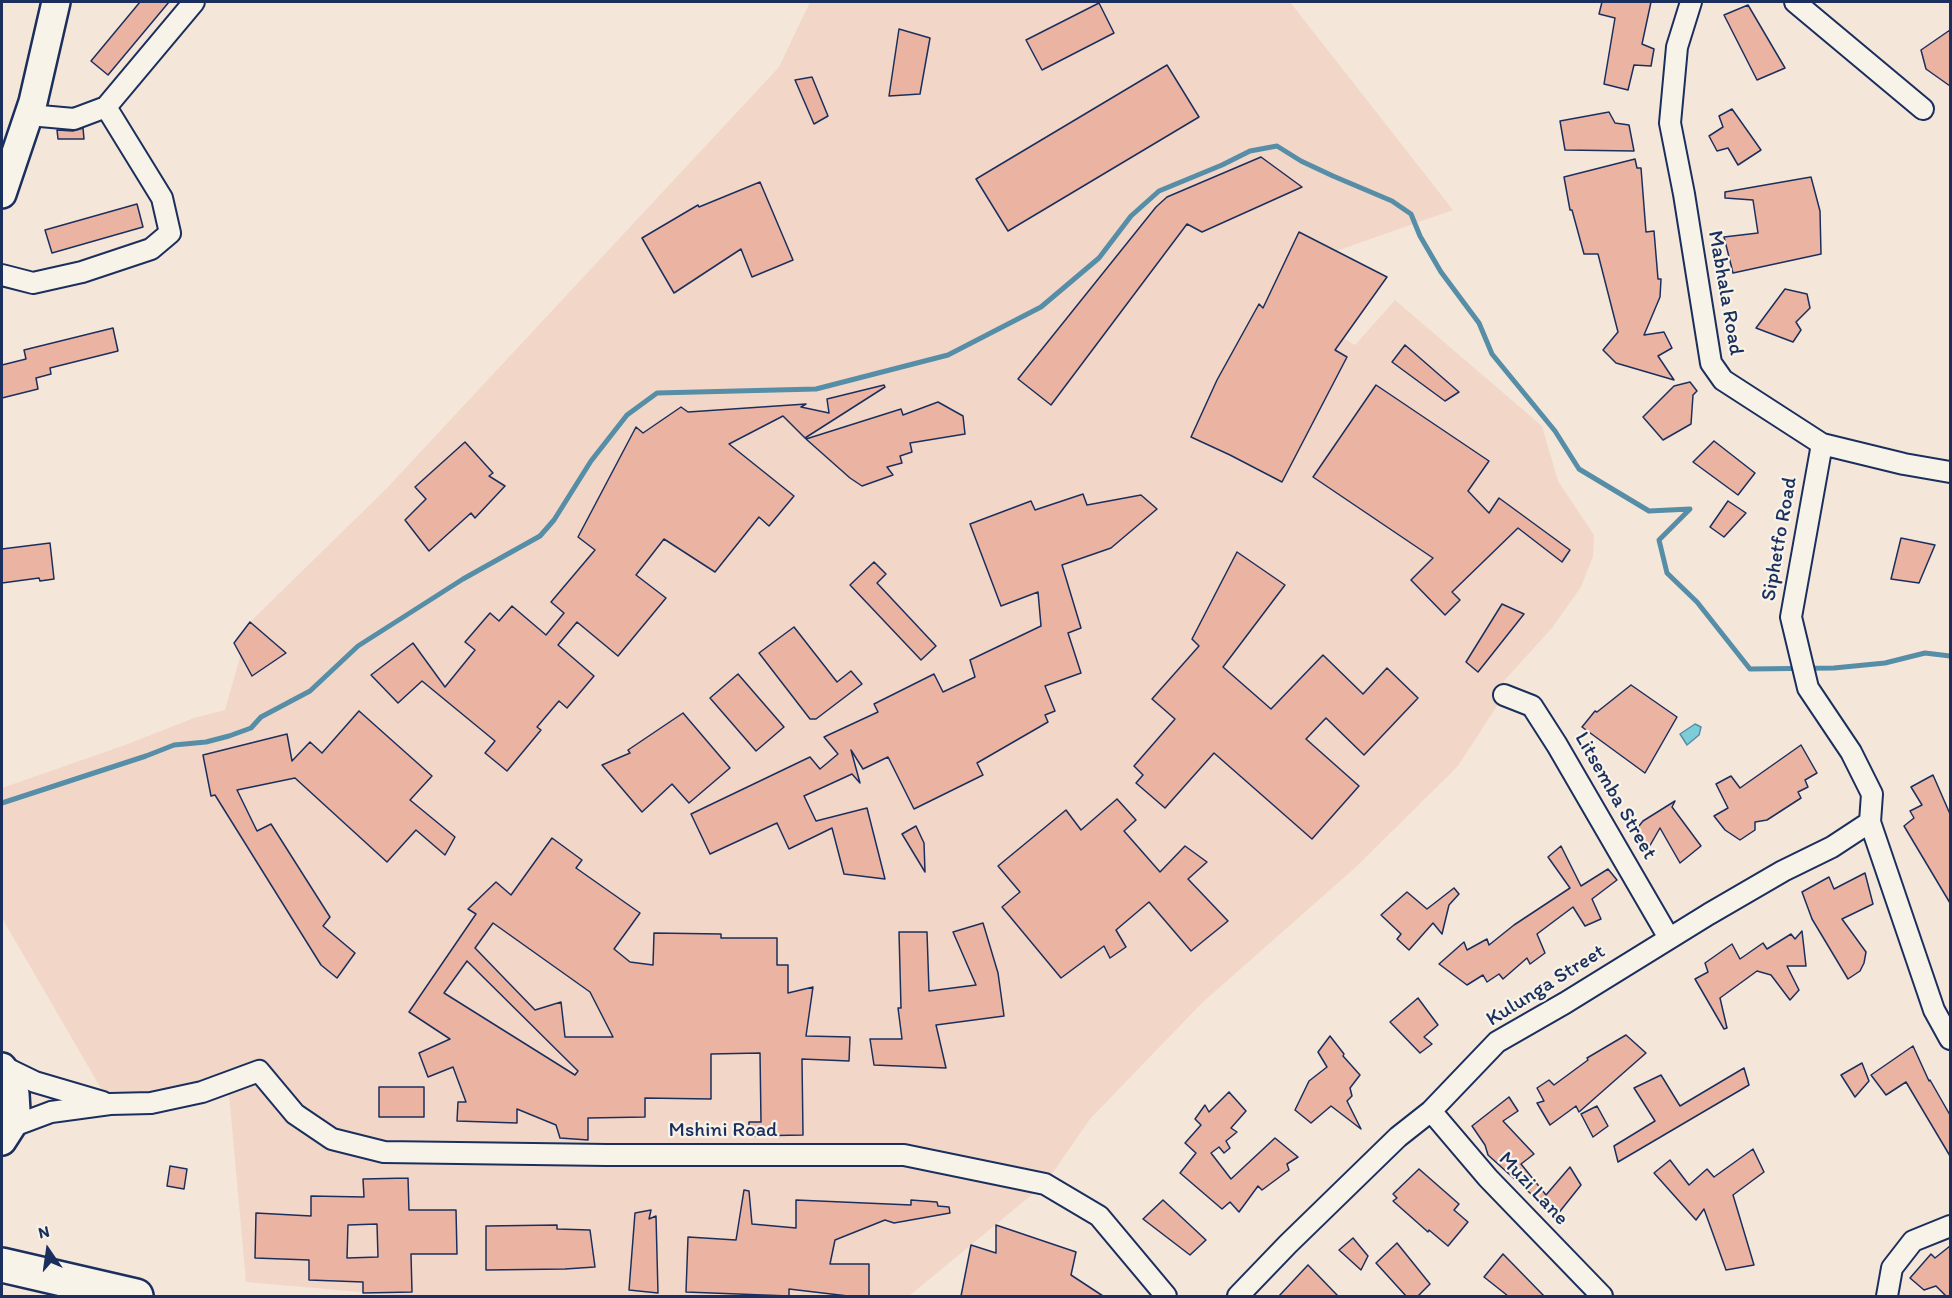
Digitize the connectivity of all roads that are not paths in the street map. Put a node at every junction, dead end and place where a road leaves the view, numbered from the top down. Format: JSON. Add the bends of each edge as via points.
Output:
{"nodes":[{"id":1,"x":56,"y":2,"type":"edge"},
{"id":2,"x":194,"y":2,"type":"edge"},
{"id":3,"x":1691,"y":2,"type":"edge"},
{"id":4,"x":1795,"y":2,"type":"edge"},
{"id":5,"x":106,"y":107,"type":"junction"},
{"id":6,"x":1923,"y":109,"type":"dead end"},
{"id":7,"x":29,"y":115,"type":"junction"},
{"id":8,"x":2,"y":194,"type":"edge"},
{"id":9,"x":2,"y":275,"type":"edge"},
{"id":10,"x":1821,"y":444,"type":"junction"},
{"id":11,"x":1950,"y":472,"type":"edge"},
{"id":12,"x":1503,"y":694,"type":"dead end"},
{"id":13,"x":1869,"y":822,"type":"junction"},
{"id":14,"x":1669,"y":938,"type":"junction"},
{"id":15,"x":1950,"y":1039,"type":"edge"},
{"id":16,"x":2,"y":1067,"type":"edge"},
{"id":17,"x":110,"y":1104,"type":"junction"},
{"id":18,"x":1431,"y":1111,"type":"junction"},
{"id":19,"x":6,"y":1134,"type":"edge"},
{"id":20,"x":1950,"y":1226,"type":"edge"},
{"id":21,"x":2,"y":1265,"type":"edge"},
{"id":22,"x":136,"y":1296,"type":"edge"},
{"id":23,"x":1166,"y":1296,"type":"edge"},
{"id":24,"x":1238,"y":1296,"type":"edge"},
{"id":25,"x":1602,"y":1296,"type":"edge"},
{"id":26,"x":1887,"y":1296,"type":"edge"}],
"edges":[{"from":1,"to":7,"type":"street"},
{"from":2,"to":5,"type":"street"},
{"from":3,"to":10,"type":"street","name":"Mabhala Road","via":[[1677,47],[1670,123],[1711,363],[1723,380]]},
{"from":4,"to":6,"type":"street"},
{"from":5,"to":7,"type":"street","via":[[74,119]]},
{"from":5,"to":9,"type":"street","via":[[162,198],[170,233],[151,249],[82,272],[33,283]]},
{"from":7,"to":8,"type":"street"},
{"from":10,"to":11,"type":"street","name":"Mabhala Road"},
{"from":10,"to":13,"type":"street","name":"Siphetfo Road","via":[[1791,616],[1808,688],[1851,752],[1872,794]]},
{"from":12,"to":14,"type":"street","name":"Litsemba Street","via":[[1532,706]]},
{"from":13,"to":14,"type":"street","name":"Kulunga Street","via":[[1832,847]]},
{"from":13,"to":15,"type":"street","name":"Siphetfo Road","via":[[1934,1010]]},
{"from":14,"to":18,"type":"street","name":"Kulunga Street","via":[[1497,1042]]},
{"from":16,"to":17,"type":"street","via":[[35,1082]]},
{"from":16,"to":19,"type":"street","via":[[15,1094],[16,1111]]},
{"from":17,"to":19,"type":"street","via":[[51,1112]]},
{"from":17,"to":23,"type":"street","name":"Mshini Road","via":[[151,1102],[202,1092],[259,1071],[295,1114],[332,1139],[384,1152],[904,1155],[1045,1184],[1099,1216]]},
{"from":18,"to":24,"type":"street","name":"Kulunga Street","via":[[1398,1137]]},
{"from":18,"to":25,"type":"street","name":"Muzi Lane","via":[[1488,1178]]},
{"from":20,"to":26,"type":"street","via":[[1913,1241],[1892,1268]]},
{"from":21,"to":22,"type":"highway"}]}
